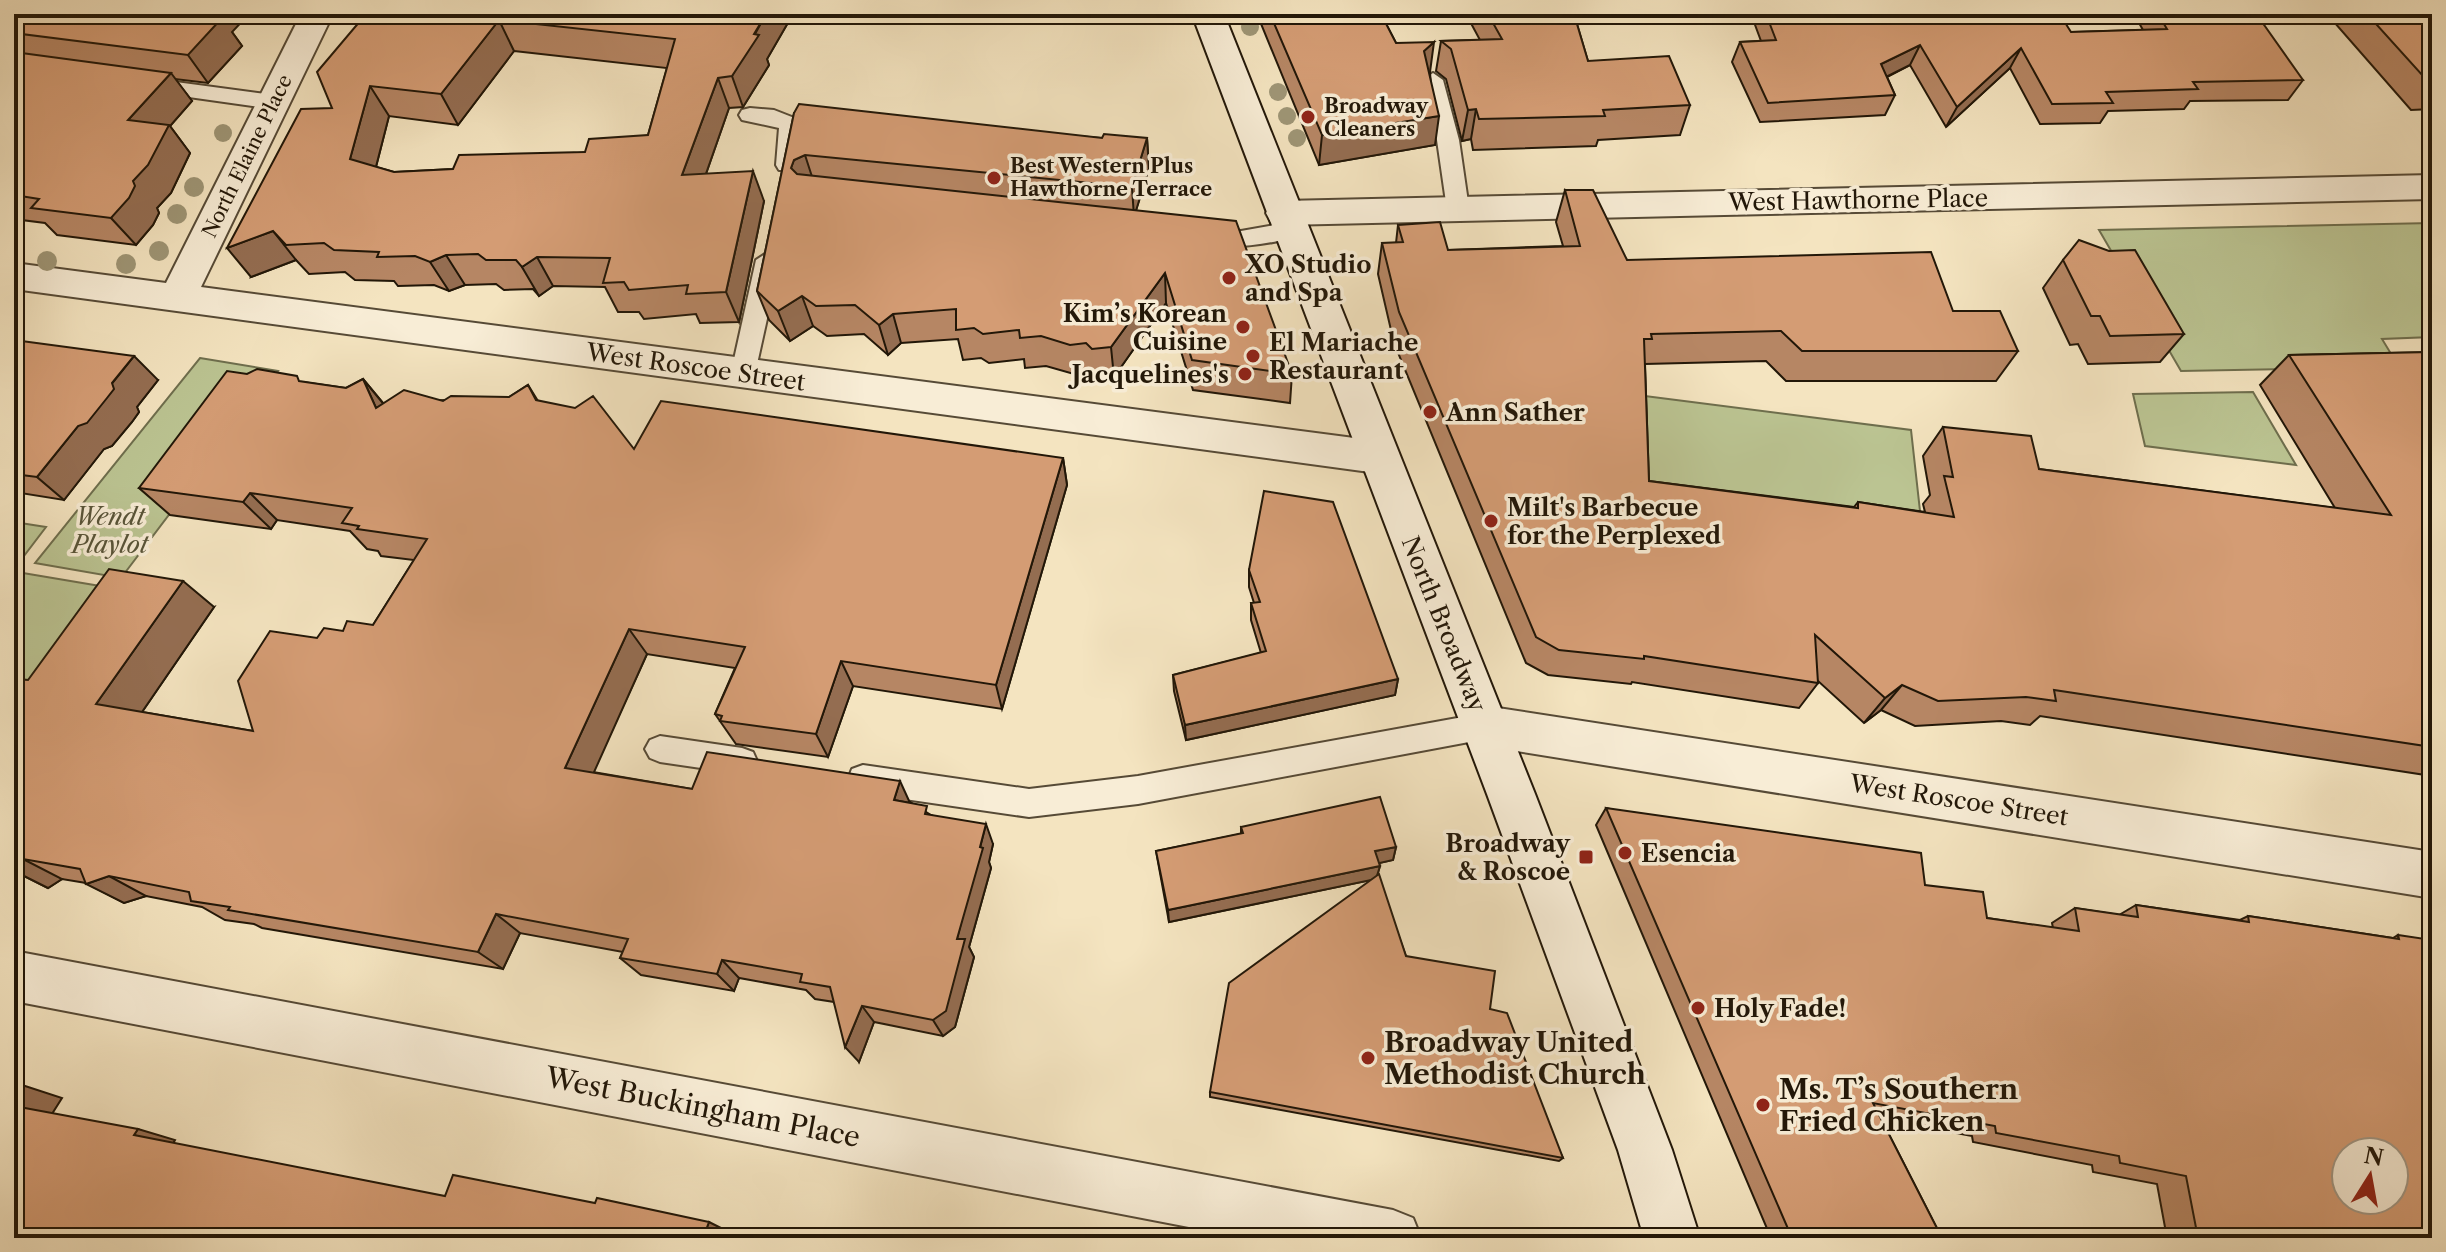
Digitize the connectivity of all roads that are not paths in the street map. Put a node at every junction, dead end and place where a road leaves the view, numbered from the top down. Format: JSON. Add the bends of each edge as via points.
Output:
{"nodes":[{"id":1,"x":317,"y":14,"type":"edge"},
{"id":2,"x":1208,"y":14,"type":"edge"},
{"id":3,"x":1433,"y":80,"type":"edge"},
{"id":4,"x":122,"y":82,"type":"edge"},
{"id":5,"x":273,"y":102,"type":"junction"},
{"id":6,"x":750,"y":115,"type":"dead end"},
{"id":7,"x":2432,"y":187,"type":"edge"},
{"id":8,"x":782,"y":190,"type":"edge"},
{"id":9,"x":1458,"y":209,"type":"junction"},
{"id":10,"x":1287,"y":222,"type":"junction"},
{"id":11,"x":1178,"y":233,"type":"edge"},
{"id":12,"x":774,"y":234,"type":"edge"},
{"id":13,"x":14,"y":276,"type":"edge"},
{"id":14,"x":177,"y":298,"type":"junction"},
{"id":15,"x":743,"y":373,"type":"junction"},
{"id":16,"x":1377,"y":457,"type":"junction"},
{"id":17,"x":1485,"y":726,"type":"junction"},
{"id":18,"x":660,"y":749,"type":"dead end"},
{"id":19,"x":768,"y":765,"type":"edge"},
{"id":20,"x":829,"y":774,"type":"edge"},
{"id":21,"x":2432,"y":875,"type":"edge"},
{"id":22,"x":14,"y":976,"type":"edge"},
{"id":23,"x":1276,"y":1227,"type":"edge"},
{"id":24,"x":1393,"y":1238,"type":"edge"},
{"id":25,"x":1672,"y":1238,"type":"edge"}],
"edges":[{"from":1,"to":5,"type":"street","name":"North Elaine Place"},
{"from":2,"to":10,"type":"street","name":"North Broadway"},
{"from":3,"to":9,"type":"lane"},
{"from":4,"to":5,"type":"lane"},
{"from":5,"to":14,"type":"street","name":"North Elaine Place"},
{"from":6,"to":8,"type":"lane","via":[[789,124],[791,145]]},
{"from":7,"to":9,"type":"street","name":"West Hawthorne Place"},
{"from":9,"to":10,"type":"street","name":"West Hawthorne Place"},
{"from":10,"to":11,"type":"lane","via":[[1241,239]]},
{"from":10,"to":16,"type":"street","name":"North Broadway"},
{"from":12,"to":15,"type":"lane"},
{"from":13,"to":14,"type":"street","name":"West Roscoe Street"},
{"from":14,"to":15,"type":"street","name":"West Roscoe Street"},
{"from":15,"to":16,"type":"street","name":"West Roscoe Street"},
{"from":16,"to":17,"type":"street","name":"North Broadway"},
{"from":17,"to":20,"type":"lane","via":[[1138,790],[1029,803]]},
{"from":17,"to":21,"type":"street","name":"West Roscoe Street"},
{"from":17,"to":25,"type":"street","name":"North Broadway","via":[[1645,1150]]},
{"from":18,"to":19,"type":"lane"},
{"from":22,"to":23,"type":"street","name":"West Buckingham Place"},
{"from":23,"to":24,"type":"street","name":"West Buckingham Place"}]}
